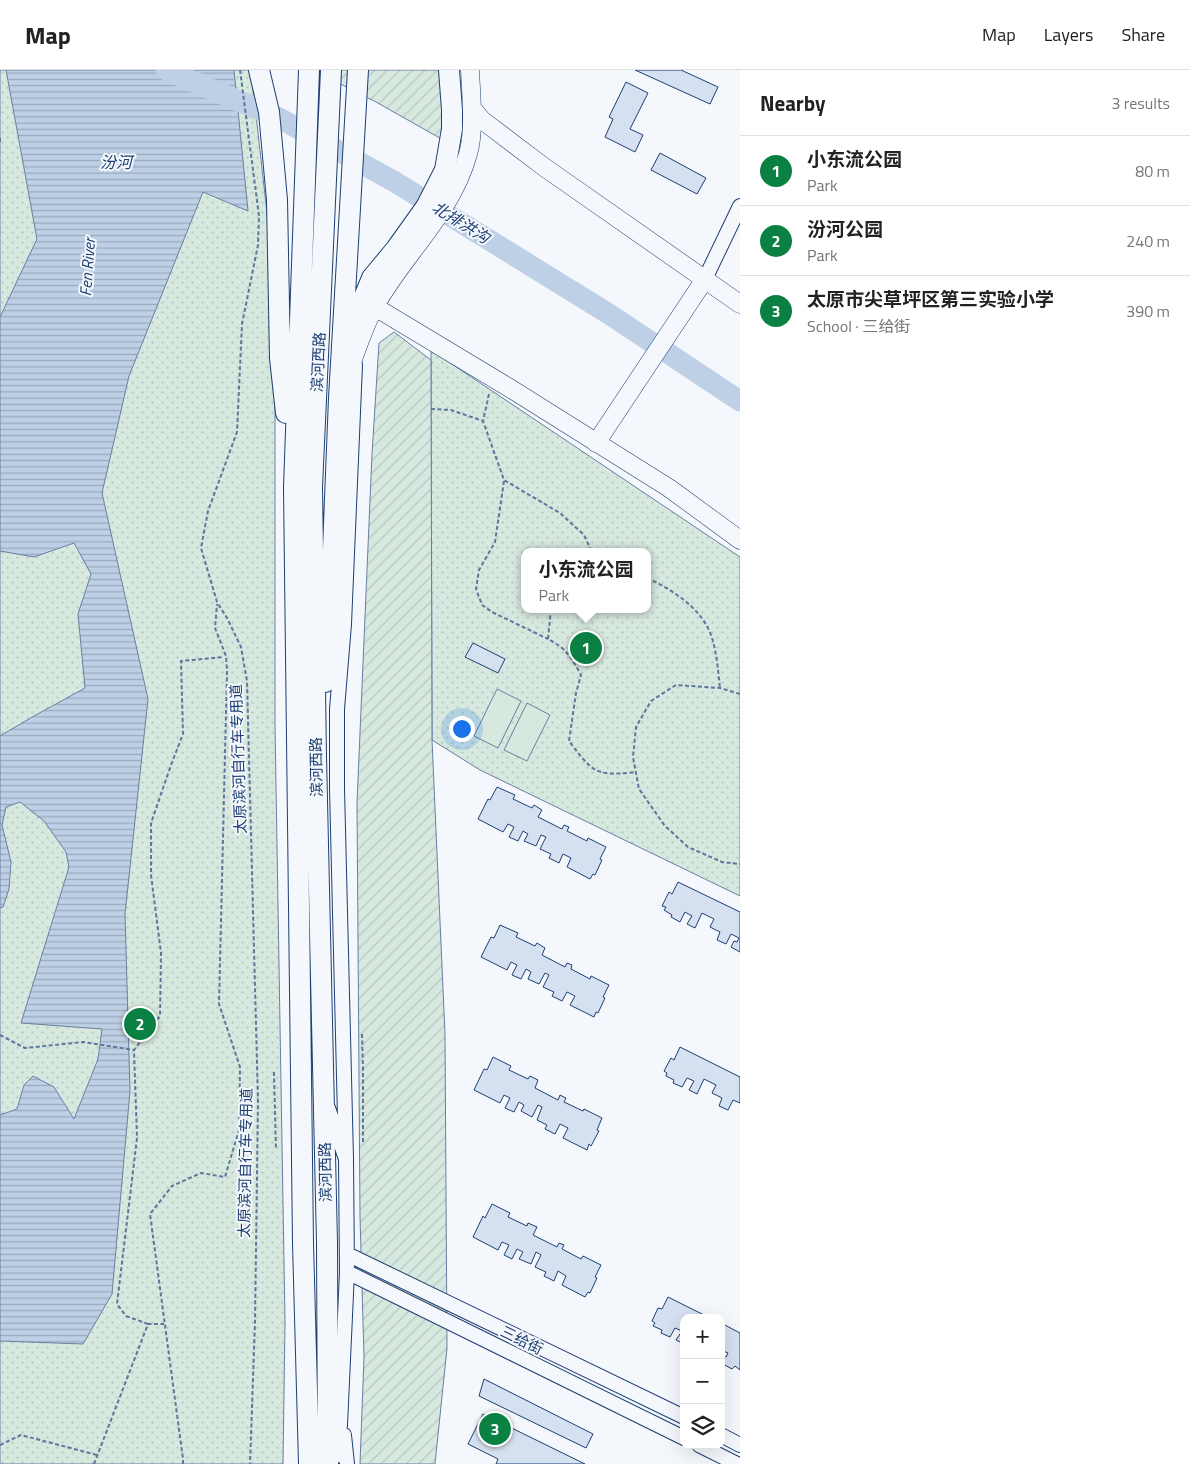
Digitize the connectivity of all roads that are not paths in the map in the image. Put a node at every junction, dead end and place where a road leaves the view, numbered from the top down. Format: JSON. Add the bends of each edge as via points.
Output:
{"nodes":[{"id":1,"x":259,"y":70,"type":"edge"},
{"id":2,"x":309,"y":70,"type":"edge"},
{"id":3,"x":331,"y":70,"type":"edge"},
{"id":4,"x":449,"y":70,"type":"edge"},
{"id":5,"x":470,"y":70,"type":"edge"},
{"id":6,"x":357,"y":72,"type":"edge"},
{"id":7,"x":472,"y":108,"type":"junction"},
{"id":8,"x":740,"y":206,"type":"edge"},
{"id":9,"x":705,"y":279,"type":"junction"},
{"id":10,"x":380,"y":282,"type":"junction"},
{"id":11,"x":740,"y":304,"type":"edge"},
{"id":12,"x":375,"y":307,"type":"junction"},
{"id":13,"x":356,"y":352,"type":"junction"},
{"id":14,"x":339,"y":398,"type":"junction"},
{"id":15,"x":596,"y":442,"type":"junction"},
{"id":16,"x":294,"y":487,"type":"junction"},
{"id":17,"x":740,"y":540,"type":"edge"},
{"id":18,"x":329,"y":650,"type":"junction"},
{"id":19,"x":337,"y":709,"type":"junction"},
{"id":20,"x":316,"y":756,"type":"junction"},
{"id":21,"x":324,"y":1094,"type":"junction"},
{"id":22,"x":346,"y":1159,"type":"junction"},
{"id":23,"x":347,"y":1254,"type":"junction"},
{"id":24,"x":347,"y":1272,"type":"junction"},
{"id":25,"x":341,"y":1404,"type":"junction"},
{"id":26,"x":680,"y":1415,"type":"edge"},
{"id":27,"x":680,"y":1436,"type":"edge"},
{"id":28,"x":725,"y":1437,"type":"edge"},
{"id":29,"x":740,"y":1444,"type":"edge"},
{"id":30,"x":707,"y":1449,"type":"edge"},
{"id":31,"x":308,"y":1464,"type":"edge"},
{"id":32,"x":328,"y":1464,"type":"edge"},
{"id":33,"x":335,"y":1464,"type":"edge"},
{"id":34,"x":347,"y":1464,"type":"edge"},
{"id":35,"x":737,"y":1464,"type":"edge"}],
"edges":[{"from":1,"to":16,"type":"highway","via":[[269,112],[277,200],[280,358]]},
{"from":2,"to":16,"type":"highway","name":"滨河西路"},
{"from":3,"to":20,"type":"highway","name":"滨河西路","via":[[312,488]]},
{"from":4,"to":10,"type":"highway","via":[[452,129],[445,170],[426,207],[396,249]]},
{"from":5,"to":7,"type":"main road"},
{"from":6,"to":14,"type":"highway"},
{"from":7,"to":9,"type":"main road","via":[[482,120],[544,167]]},
{"from":7,"to":10,"type":"main road","via":[[468,154],[458,182],[436,220]]},
{"from":8,"to":9,"type":"street"},
{"from":9,"to":11,"type":"main road"},
{"from":9,"to":15,"type":"main road"},
{"from":10,"to":12,"type":"main road"},
{"from":10,"to":14,"type":"highway","via":[[352,326]]},
{"from":12,"to":13,"type":"main road"},
{"from":12,"to":15,"type":"main road"},
{"from":13,"to":14,"type":"main road"},
{"from":13,"to":19,"type":"street"},
{"from":14,"to":18,"type":"highway"},
{"from":15,"to":17,"type":"main road","via":[[669,488]]},
{"from":16,"to":31,"type":"highway","name":"滨河西路"},
{"from":18,"to":19,"type":"street"},
{"from":18,"to":20,"type":"highway"},
{"from":19,"to":22,"type":"street"},
{"from":20,"to":21,"type":"highway","name":"滨河西路"},
{"from":21,"to":22,"type":"street"},
{"from":21,"to":32,"type":"highway","name":"滨河西路"},
{"from":22,"to":23,"type":"street"},
{"from":23,"to":24,"type":"street"},
{"from":23,"to":26,"type":"street","name":"三给街"},
{"from":24,"to":25,"type":"street"},
{"from":24,"to":27,"type":"street","name":"三给街"},
{"from":25,"to":33,"type":"street"},
{"from":25,"to":34,"type":"street"},
{"from":28,"to":29,"type":"street"},
{"from":30,"to":35,"type":"street"}]}
